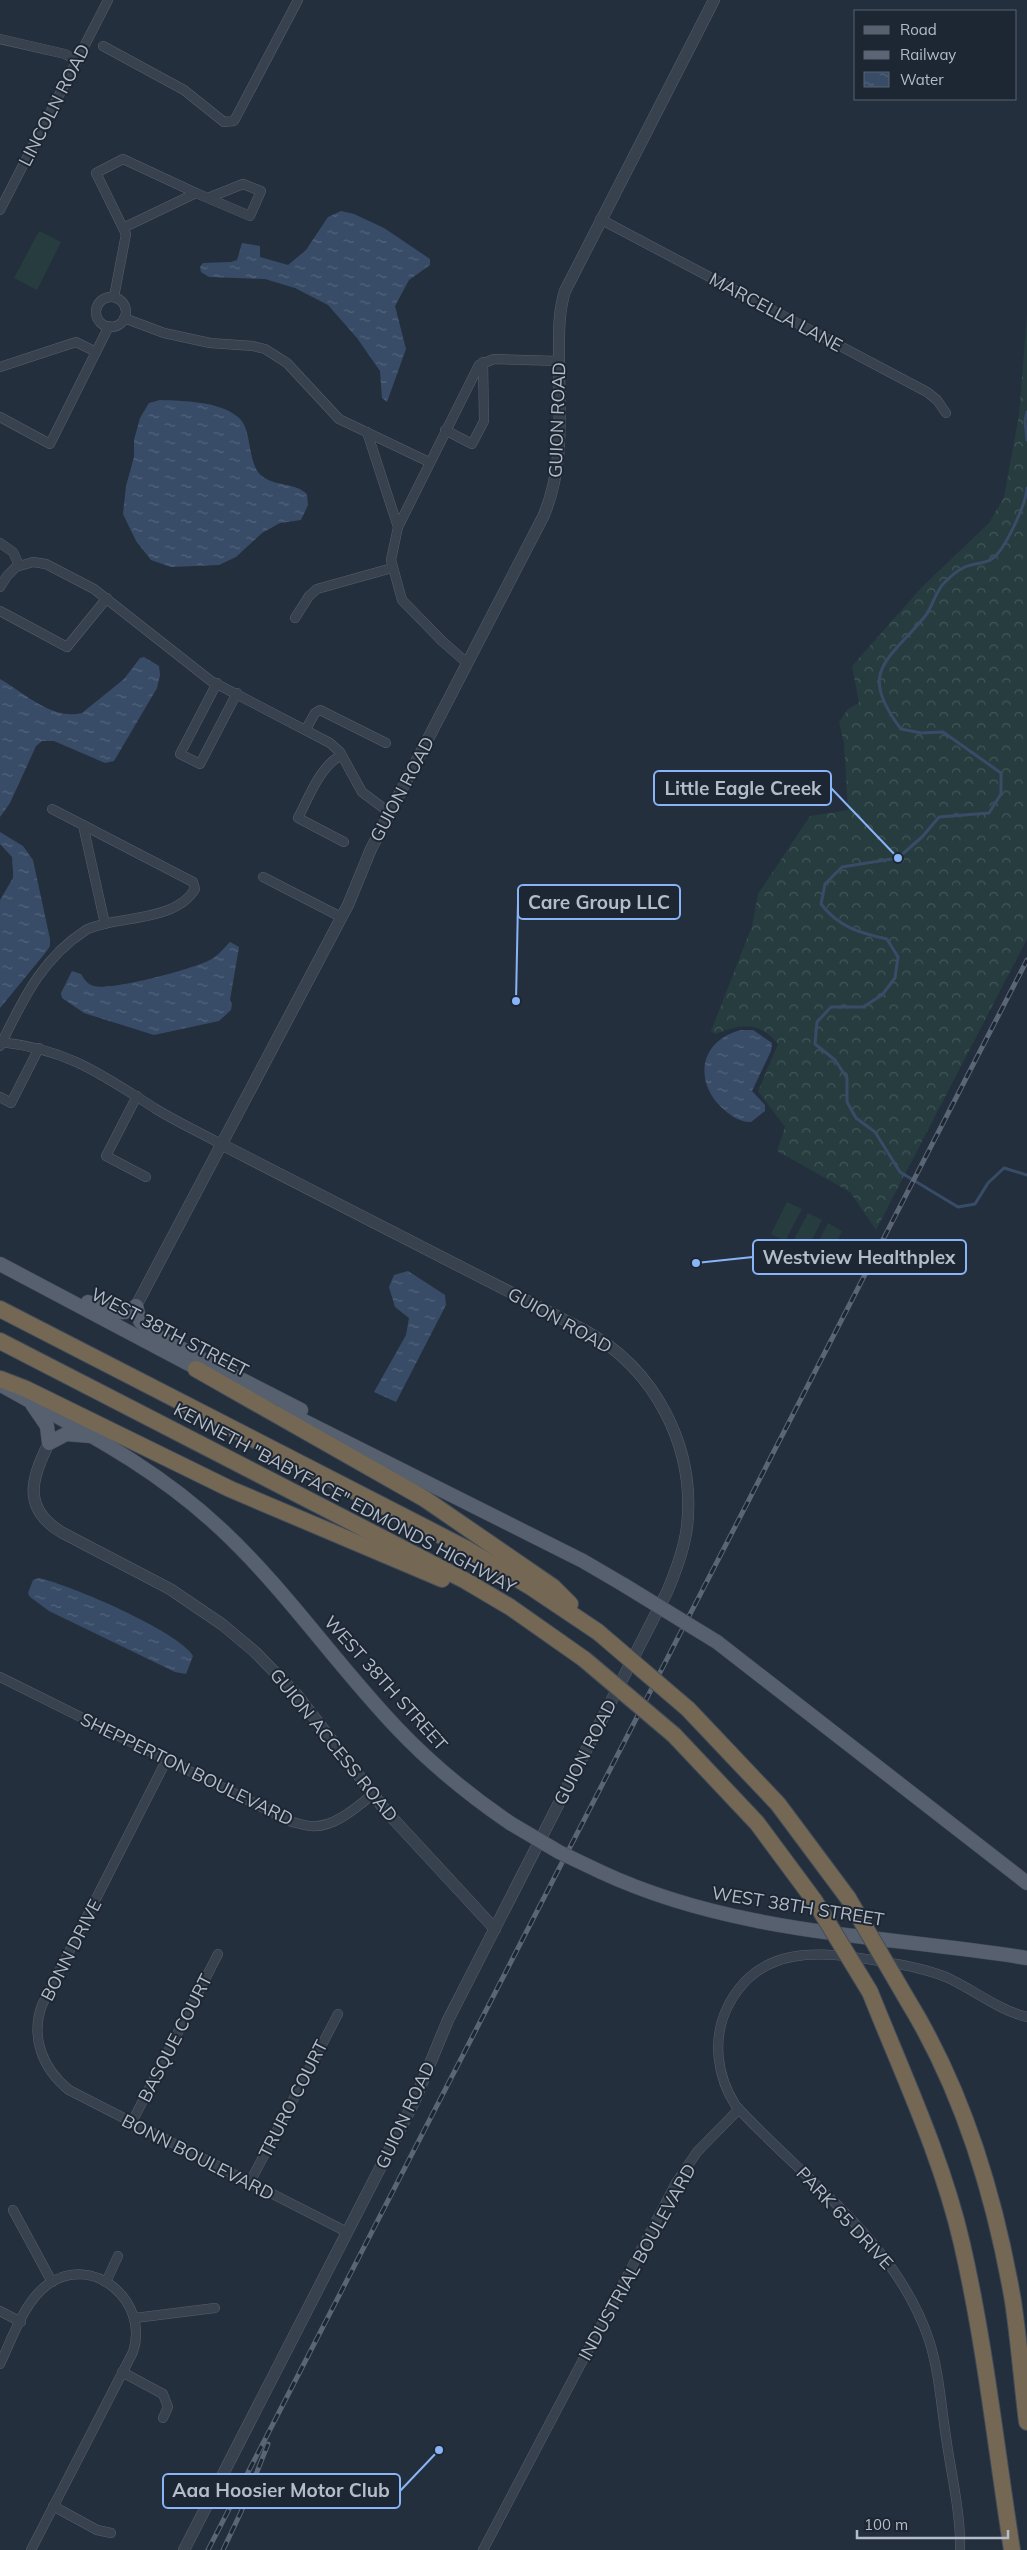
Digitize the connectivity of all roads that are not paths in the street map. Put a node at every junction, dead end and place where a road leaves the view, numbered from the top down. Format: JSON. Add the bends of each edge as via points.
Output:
{"nodes":[{"id":1,"x":108,"y":0,"type":"edge"},
{"id":2,"x":298,"y":0,"type":"edge"},
{"id":3,"x":714,"y":0,"type":"edge"},
{"id":4,"x":0,"y":39,"type":"edge"},
{"id":5,"x":103,"y":46,"type":"dead end"},
{"id":6,"x":77,"y":61,"type":"junction"},
{"id":7,"x":196,"y":193,"type":"junction"},
{"id":8,"x":208,"y":198,"type":"junction"},
{"id":9,"x":0,"y":210,"type":"edge"},
{"id":10,"x":600,"y":219,"type":"junction"},
{"id":11,"x":123,"y":228,"type":"junction"},
{"id":12,"x":114,"y":297,"type":"junction"},
{"id":13,"x":124,"y":318,"type":"junction"},
{"id":14,"x":109,"y":326,"type":"junction"},
{"id":15,"x":96,"y":352,"type":"junction"},
{"id":16,"x":559,"y":361,"type":"junction"},
{"id":17,"x":483,"y":362,"type":"junction"},
{"id":18,"x":0,"y":367,"type":"edge"},
{"id":19,"x":946,"y":414,"type":"dead end"},
{"id":20,"x":0,"y":417,"type":"edge"},
{"id":21,"x":445,"y":430,"type":"junction"},
{"id":22,"x":367,"y":432,"type":"junction"},
{"id":23,"x":429,"y":462,"type":"junction"},
{"id":24,"x":398,"y":527,"type":"junction"},
{"id":25,"x":0,"y":543,"type":"edge"},
{"id":26,"x":19,"y":565,"type":"junction"},
{"id":27,"x":392,"y":568,"type":"junction"},
{"id":28,"x":0,"y":587,"type":"edge"},
{"id":29,"x":107,"y":598,"type":"junction"},
{"id":30,"x":0,"y":611,"type":"edge"},
{"id":31,"x":294,"y":618,"type":"dead end"},
{"id":32,"x":468,"y":663,"type":"junction"},
{"id":33,"x":217,"y":683,"type":"junction"},
{"id":34,"x":236,"y":694,"type":"junction"},
{"id":35,"x":306,"y":729,"type":"junction"},
{"id":36,"x":386,"y":742,"type":"dead end"},
{"id":37,"x":341,"y":754,"type":"junction"},
{"id":38,"x":52,"y":809,"type":"dead end"},
{"id":39,"x":390,"y":813,"type":"junction"},
{"id":40,"x":83,"y":825,"type":"junction"},
{"id":41,"x":344,"y":842,"type":"dead end"},
{"id":42,"x":263,"y":877,"type":"dead end"},
{"id":43,"x":341,"y":917,"type":"junction"},
{"id":44,"x":105,"y":924,"type":"junction"},
{"id":45,"x":1,"y":1043,"type":"edge"},
{"id":46,"x":39,"y":1048,"type":"junction"},
{"id":47,"x":137,"y":1096,"type":"junction"},
{"id":48,"x":0,"y":1097,"type":"edge"},
{"id":49,"x":221,"y":1144,"type":"junction"},
{"id":50,"x":146,"y":1177,"type":"dead end"},
{"id":51,"x":0,"y":1264,"type":"edge"},
{"id":52,"x":38,"y":1284,"type":"junction"},
{"id":53,"x":136,"y":1306,"type":"junction"},
{"id":54,"x":0,"y":1309,"type":"edge"},
{"id":55,"x":0,"y":1341,"type":"edge"},
{"id":56,"x":196,"y":1369,"type":"junction"},
{"id":57,"x":0,"y":1379,"type":"edge"},
{"id":58,"x":0,"y":1385,"type":"edge"},
{"id":59,"x":31,"y":1402,"type":"junction"},
{"id":60,"x":96,"y":1436,"type":"junction"},
{"id":61,"x":49,"y":1443,"type":"junction"},
{"id":62,"x":382,"y":1460,"type":"junction"},
{"id":63,"x":510,"y":1607,"type":"junction"},
{"id":64,"x":598,"y":1632,"type":"junction"},
{"id":65,"x":0,"y":1678,"type":"edge"},
{"id":66,"x":166,"y":1761,"type":"junction"},
{"id":67,"x":373,"y":1794,"type":"junction"},
{"id":68,"x":1027,"y":1883,"type":"edge"},
{"id":69,"x":495,"y":1928,"type":"junction"},
{"id":70,"x":218,"y":1954,"type":"dead end"},
{"id":71,"x":1027,"y":1958,"type":"edge"},
{"id":72,"x":338,"y":2014,"type":"dead end"},
{"id":73,"x":1027,"y":2017,"type":"edge"},
{"id":74,"x":52,"y":2075,"type":"joint"},
{"id":75,"x":739,"y":2109,"type":"junction"},
{"id":76,"x":132,"y":2122,"type":"junction"},
{"id":77,"x":249,"y":2184,"type":"junction"},
{"id":78,"x":13,"y":2210,"type":"dead end"},
{"id":79,"x":347,"y":2232,"type":"junction"},
{"id":80,"x":118,"y":2256,"type":"dead end"},
{"id":81,"x":52,"y":2282,"type":"junction"},
{"id":82,"x":106,"y":2282,"type":"junction"},
{"id":83,"x":215,"y":2308,"type":"dead end"},
{"id":84,"x":0,"y":2311,"type":"edge"},
{"id":85,"x":135,"y":2318,"type":"junction"},
{"id":86,"x":21,"y":2322,"type":"junction"},
{"id":87,"x":0,"y":2364,"type":"edge"},
{"id":88,"x":122,"y":2372,"type":"junction"},
{"id":89,"x":164,"y":2418,"type":"dead end"},
{"id":90,"x":1027,"y":2422,"type":"edge"},
{"id":91,"x":53,"y":2506,"type":"junction"},
{"id":92,"x":110,"y":2533,"type":"dead end"},
{"id":93,"x":31,"y":2550,"type":"edge"},
{"id":94,"x":184,"y":2550,"type":"edge"},
{"id":95,"x":483,"y":2550,"type":"edge"},
{"id":96,"x":960,"y":2550,"type":"edge"},
{"id":97,"x":1012,"y":2550,"type":"edge"}],
"edges":[{"from":1,"to":6,"type":"street","name":"LINCOLN ROAD"},
{"from":2,"to":5,"type":"street","via":[[234,121],[224,122],[184,90]]},
{"from":3,"to":10,"type":"street","name":"GUION ROAD"},
{"from":4,"to":6,"type":"street","via":[[50,50]]},
{"from":6,"to":9,"type":"street","name":"LINCOLN ROAD"},
{"from":7,"to":8,"type":"street"},
{"from":7,"to":11,"type":"street"},
{"from":7,"to":11,"type":"street","via":[[123,160],[96,173]]},
{"from":8,"to":8,"type":"street","via":[[243,184],[261,191],[250,216]]},
{"from":10,"to":16,"type":"street","name":"GUION ROAD","via":[[563,297]]},
{"from":10,"to":19,"type":"street","name":"MARCELLA LANE","via":[[927,392]]},
{"from":11,"to":12,"type":"street","via":[[126,238]]},
{"from":12,"to":13,"type":"street","via":[[125,307]]},
{"from":12,"to":14,"type":"street","via":[[102,300],[97,311],[101,322]]},
{"from":13,"to":14,"type":"street"},
{"from":13,"to":22,"type":"street","via":[[164,333],[210,343],[265,349],[286,363],[337,417]]},
{"from":14,"to":15,"type":"street"},
{"from":15,"to":18,"type":"street","via":[[76,342]]},
{"from":15,"to":20,"type":"street","via":[[50,444]]},
{"from":16,"to":17,"type":"street","via":[[494,359]]},
{"from":16,"to":32,"type":"street","name":"GUION ROAD","via":[[558,467],[553,493]]},
{"from":17,"to":21,"type":"street","via":[[476,369]]},
{"from":17,"to":21,"type":"street","via":[[484,421],[472,444]]},
{"from":21,"to":23,"type":"street"},
{"from":22,"to":23,"type":"street"},
{"from":22,"to":24,"type":"street"},
{"from":23,"to":24,"type":"street"},
{"from":24,"to":27,"type":"street","via":[[391,553]]},
{"from":25,"to":26,"type":"street","via":[[14,552]]},
{"from":26,"to":28,"type":"street"},
{"from":26,"to":29,"type":"street","via":[[46,564]]},
{"from":27,"to":31,"type":"street","via":[[318,589]]},
{"from":27,"to":32,"type":"street","via":[[405,605]]},
{"from":29,"to":30,"type":"street","via":[[67,647]]},
{"from":29,"to":33,"type":"street"},
{"from":32,"to":39,"type":"street","name":"GUION ROAD"},
{"from":33,"to":34,"type":"street"},
{"from":33,"to":34,"type":"street","via":[[180,754],[200,764]]},
{"from":34,"to":35,"type":"street"},
{"from":35,"to":36,"type":"street","via":[[320,710]]},
{"from":35,"to":37,"type":"street","via":[[330,743]]},
{"from":37,"to":39,"type":"street","via":[[362,792]]},
{"from":37,"to":41,"type":"street","via":[[324,769],[298,818]]},
{"from":38,"to":40,"type":"street"},
{"from":39,"to":43,"type":"street","name":"GUION ROAD"},
{"from":40,"to":44,"type":"street"},
{"from":40,"to":44,"type":"street","via":[[195,885],[185,901],[173,908]]},
{"from":42,"to":43,"type":"street"},
{"from":43,"to":49,"type":"street","name":"GUION ROAD"},
{"from":44,"to":45,"type":"street","via":[[86,930],[48,964],[22,1000]]},
{"from":45,"to":46,"type":"street"},
{"from":46,"to":47,"type":"street","via":[[84,1064]]},
{"from":46,"to":48,"type":"street","via":[[11,1102]]},
{"from":47,"to":49,"type":"street"},
{"from":47,"to":50,"type":"street","via":[[106,1156]]},
{"from":49,"to":53,"type":"street","name":"GUION ROAD"},
{"from":49,"to":69,"type":"street","name":"GUION ROAD","via":[[596,1336],[618,1351],[643,1378],[675,1433],[685,1469],[688,1506],[683,1546],[674,1576]]},
{"from":51,"to":52,"type":"main road","name":"WEST 38TH STREET"},
{"from":52,"to":53,"type":"main road","via":[[108,1310],[126,1312]]},
{"from":52,"to":56,"type":"main road","name":"WEST 38TH STREET"},
{"from":53,"to":62,"type":"main road","via":[[140,1321],[153,1334],[329,1425]]},
{"from":54,"to":64,"type":"highway","name":"KENNETH \"BABYFACE\" EDMONDS HIGHWAY","via":[[465,1548]]},
{"from":55,"to":63,"type":"highway","name":"KENNETH \"BABYFACE\" EDMONDS HIGHWAY","via":[[430,1562]]},
{"from":56,"to":62,"type":"main road","name":"WEST 38TH STREET"},
{"from":56,"to":64,"type":"highway","via":[[433,1504],[553,1587]]},
{"from":57,"to":63,"type":"highway","via":[[230,1489]]},
{"from":58,"to":59,"type":"main road","name":"WEST 38TH STREET"},
{"from":59,"to":60,"type":"main road","name":"WEST 38TH STREET"},
{"from":59,"to":61,"type":"main road","via":[[47,1426]]},
{"from":60,"to":61,"type":"main road","via":[[66,1434]]},
{"from":60,"to":71,"type":"main road","name":"WEST 38TH STREET","bridge":true,"via":[[164,1482],[221,1530],[416,1748],[469,1794],[559,1852],[652,1894],[733,1918]]},
{"from":61,"to":67,"type":"street","name":"GUION ACCESS ROAD","via":[[37,1467],[33,1486],[37,1507],[45,1519],[61,1532],[170,1589],[230,1631],[297,1695]]},
{"from":62,"to":68,"type":"main road","name":"WEST 38TH STREET","bridge":true,"via":[[583,1561],[716,1642]]},
{"from":63,"to":97,"type":"highway","name":"KENNETH \"BABYFACE\" EDMONDS HIGHWAY","bridge":true,"via":[[584,1658],[674,1735],[757,1823],[814,1900],[870,1992],[938,2164],[962,2244]]},
{"from":64,"to":90,"type":"highway","name":"KENNETH \"BABYFACE\" EDMONDS HIGHWAY","bridge":true,"via":[[688,1710],[778,1804],[848,1898],[931,2040],[970,2135],[992,2206],[1013,2301]]},
{"from":65,"to":66,"type":"street","name":"SHEPPERTON BOULEVARD"},
{"from":66,"to":67,"type":"street","name":"SHEPPERTON BOULEVARD","via":[[292,1822],[312,1827],[349,1813]]},
{"from":66,"to":74,"type":"street","name":"BONN DRIVE","via":[[40,2010],[38,2040]]},
{"from":67,"to":69,"type":"street","name":"GUION ACCESS ROAD"},
{"from":69,"to":79,"type":"street","name":"GUION ROAD","via":[[448,2020],[415,2100]]},
{"from":70,"to":76,"type":"street","name":"BASQUE COURT"},
{"from":72,"to":77,"type":"street","name":"TRURO COURT"},
{"from":73,"to":75,"type":"street","via":[[953,1980],[921,1969],[829,1954],[803,1954],[780,1960],[754,1974],[741,1987],[730,2003],[720,2029],[720,2071],[726,2089]]},
{"from":74,"to":76,"type":"street","name":"BONN BOULEVARD","via":[[69,2090]]},
{"from":75,"to":95,"type":"street","name":"INDUSTRIAL BOULEVARD","via":[[703,2145],[681,2175]]},
{"from":75,"to":96,"type":"street","name":"PARK 65 DRIVE","via":[[877,2248],[912,2299],[930,2342],[936,2370]]},
{"from":76,"to":77,"type":"street","name":"BONN BOULEVARD"},
{"from":77,"to":79,"type":"street","name":"BONN BOULEVARD"},
{"from":78,"to":81,"type":"street"},
{"from":79,"to":94,"type":"street","name":"GUION ROAD"},
{"from":80,"to":82,"type":"street"},
{"from":81,"to":82,"type":"street","via":[[82,2274]]},
{"from":81,"to":86,"type":"street","via":[[34,2298]]},
{"from":82,"to":85,"type":"street","via":[[121,2292]]},
{"from":83,"to":85,"type":"street"},
{"from":84,"to":86,"type":"street"},
{"from":85,"to":88,"type":"street","via":[[134,2349]]},
{"from":86,"to":87,"type":"street"},
{"from":88,"to":89,"type":"street","via":[[163,2394],[168,2407]]},
{"from":88,"to":91,"type":"street"},
{"from":91,"to":92,"type":"street","via":[[97,2530]]},
{"from":91,"to":93,"type":"street"}]}
